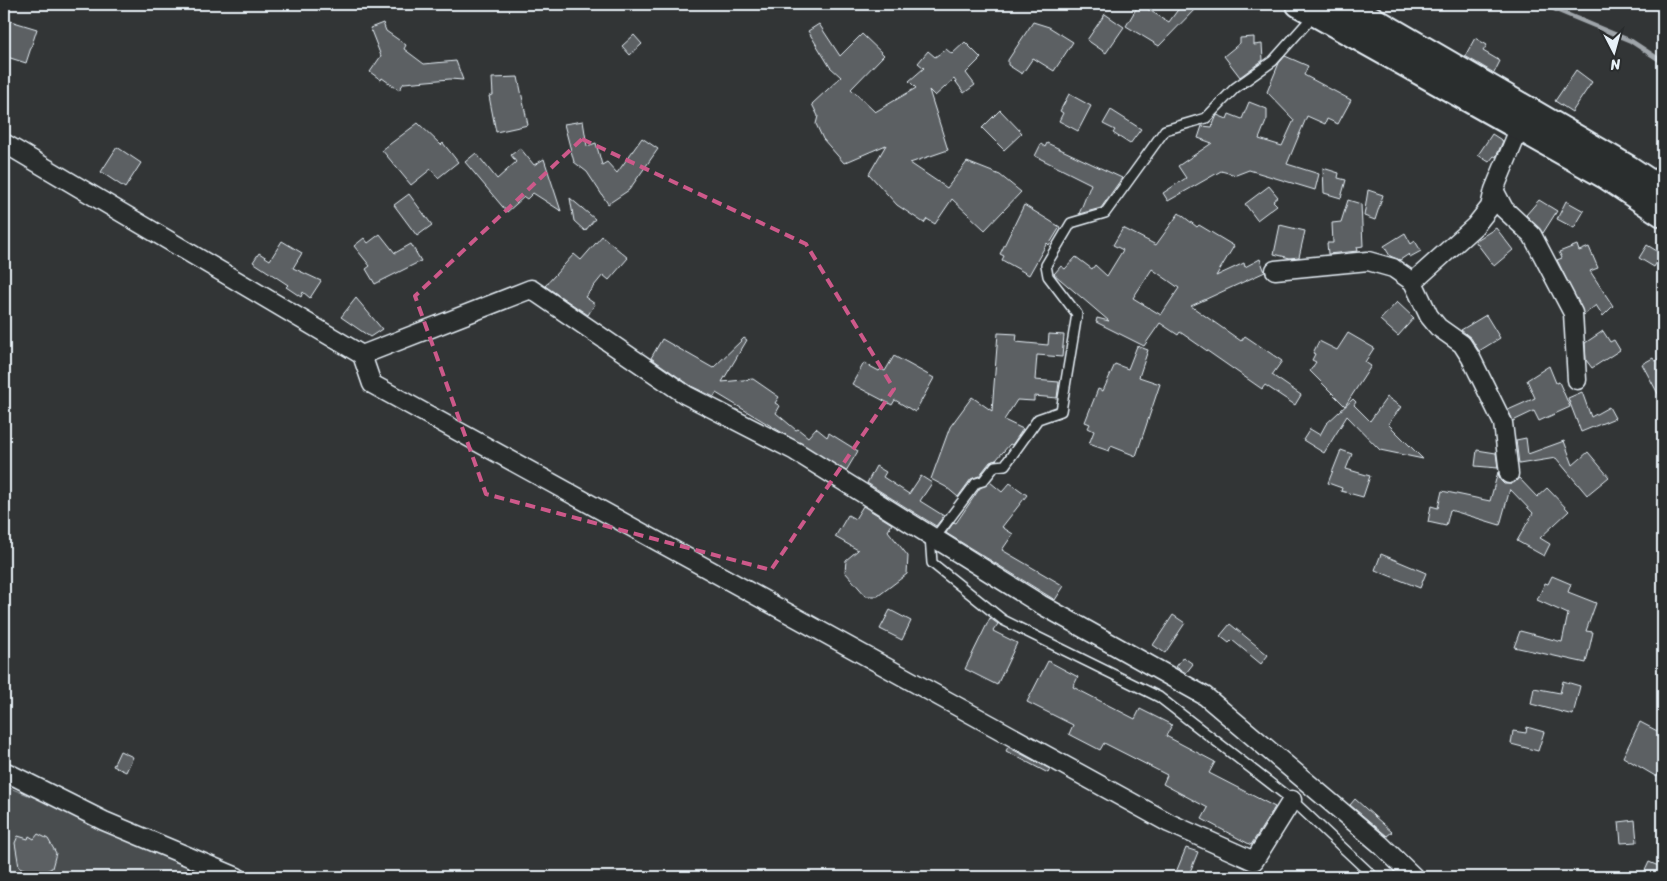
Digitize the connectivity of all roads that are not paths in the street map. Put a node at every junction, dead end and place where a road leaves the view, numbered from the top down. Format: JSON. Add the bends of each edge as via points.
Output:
{"nodes":[{"id":1,"x":1346,"y":4,"type":"edge"},
{"id":2,"x":1308,"y":8,"type":"edge"},
{"id":3,"x":1520,"y":127,"type":"junction"},
{"id":4,"x":4,"y":143,"type":"edge"},
{"id":5,"x":1494,"y":190,"type":"junction"},
{"id":6,"x":1663,"y":191,"type":"edge"},
{"id":7,"x":1663,"y":214,"type":"edge"},
{"id":8,"x":1275,"y":270,"type":"dead end"},
{"id":9,"x":1413,"y":282,"type":"junction"},
{"id":10,"x":362,"y":355,"type":"junction"},
{"id":11,"x":1577,"y":380,"type":"dead end"},
{"id":12,"x":1509,"y":474,"type":"dead end"},
{"id":13,"x":932,"y":538,"type":"junction"},
{"id":14,"x":4,"y":771,"type":"edge"},
{"id":15,"x":1292,"y":800,"type":"junction"},
{"id":16,"x":237,"y":877,"type":"edge"},
{"id":17,"x":1374,"y":877,"type":"edge"},
{"id":18,"x":1414,"y":877,"type":"edge"}],
"edges":[{"from":1,"to":6,"type":"main road"},
{"from":2,"to":3,"type":"main road"},
{"from":2,"to":13,"type":"lane","via":[[1273,61],[1235,88],[1206,118],[1165,130],[1106,212],[1071,223],[1046,265],[1048,276],[1077,314],[1061,411],[1038,419],[1005,465],[995,466],[983,481],[976,483]]},
{"from":3,"to":5,"type":"street"},
{"from":3,"to":7,"type":"main road","via":[[1606,176]]},
{"from":4,"to":10,"type":"street"},
{"from":5,"to":9,"type":"street","via":[[1490,207],[1475,226]]},
{"from":5,"to":11,"type":"street","via":[[1504,208],[1532,235],[1573,313]]},
{"from":8,"to":9,"type":"street","via":[[1368,261],[1393,268]]},
{"from":9,"to":12,"type":"street","via":[[1429,316],[1438,327],[1462,344],[1471,358],[1503,423]]},
{"from":10,"to":13,"type":"street","via":[[532,289],[686,395],[795,451]]},
{"from":10,"to":15,"type":"street","via":[[372,384],[1169,823],[1254,861]]},
{"from":13,"to":15,"type":"lane","via":[[932,563],[1004,620],[1159,697]]},
{"from":13,"to":18,"type":"street","via":[[1040,604],[1205,696],[1380,844]]},
{"from":14,"to":16,"type":"street","via":[[104,821]]},
{"from":15,"to":17,"type":"lane"}]}
